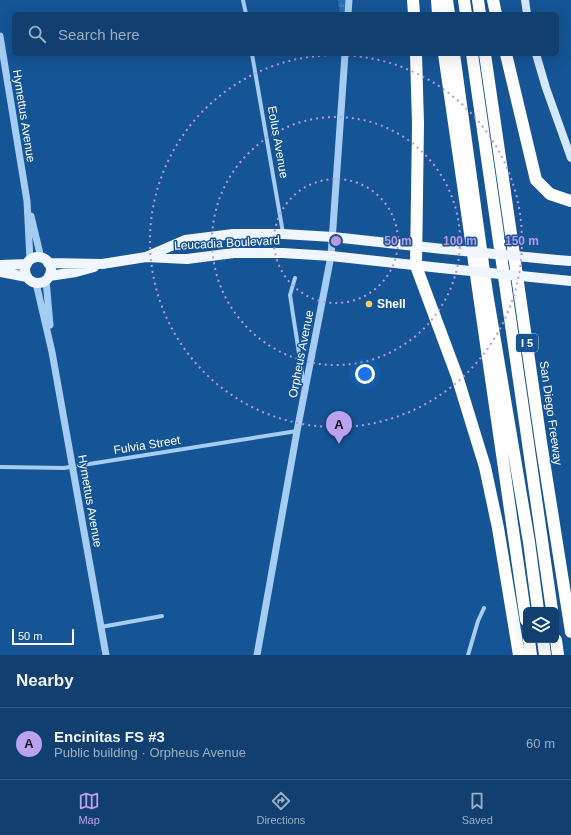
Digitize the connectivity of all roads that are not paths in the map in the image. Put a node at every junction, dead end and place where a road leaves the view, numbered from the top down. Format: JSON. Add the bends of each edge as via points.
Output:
{"nodes":[{"id":1,"x":243,"y":0,"type":"edge"},
{"id":2,"x":349,"y":0,"type":"edge"},
{"id":3,"x":413,"y":0,"type":"edge"},
{"id":4,"x":436,"y":0,"type":"edge"},
{"id":5,"x":447,"y":0,"type":"edge"},
{"id":6,"x":464,"y":0,"type":"edge"},
{"id":7,"x":478,"y":0,"type":"edge"},
{"id":8,"x":493,"y":0,"type":"edge"},
{"id":9,"x":525,"y":0,"type":"edge"},
{"id":10,"x":246,"y":12,"type":"edge"},
{"id":11,"x":348,"y":12,"type":"edge"},
{"id":12,"x":414,"y":12,"type":"edge"},
{"id":13,"x":438,"y":12,"type":"edge"},
{"id":14,"x":449,"y":12,"type":"edge"},
{"id":15,"x":466,"y":12,"type":"edge"},
{"id":16,"x":480,"y":12,"type":"edge"},
{"id":17,"x":496,"y":12,"type":"edge"},
{"id":18,"x":528,"y":12,"type":"edge"},
{"id":19,"x":0,"y":36,"type":"edge"},
{"id":20,"x":252,"y":56,"type":"edge"},
{"id":21,"x":345,"y":56,"type":"edge"},
{"id":22,"x":416,"y":56,"type":"edge"},
{"id":23,"x":444,"y":56,"type":"edge"},
{"id":24,"x":454,"y":56,"type":"edge"},
{"id":25,"x":472,"y":56,"type":"edge"},
{"id":26,"x":486,"y":56,"type":"edge"},
{"id":27,"x":506,"y":56,"type":"edge"},
{"id":28,"x":537,"y":56,"type":"edge"},
{"id":29,"x":571,"y":158,"type":"edge"},
{"id":30,"x":571,"y":191,"type":"edge"},
{"id":31,"x":550,"y":194,"type":"junction"},
{"id":32,"x":27,"y":200,"type":"junction"},
{"id":33,"x":571,"y":201,"type":"edge"},
{"id":34,"x":283,"y":234,"type":"junction"},
{"id":35,"x":333,"y":237,"type":"junction"},
{"id":36,"x":416,"y":246,"type":"junction"},
{"id":37,"x":331,"y":256,"type":"junction"},
{"id":38,"x":146,"y":257,"type":"junction"},
{"id":39,"x":45,"y":261,"type":"junction"},
{"id":40,"x":571,"y":261,"type":"edge"},
{"id":41,"x":29,"y":262,"type":"junction"},
{"id":42,"x":102,"y":264,"type":"junction"},
{"id":43,"x":0,"y":265,"type":"edge"},
{"id":44,"x":416,"y":266,"type":"junction"},
{"id":45,"x":0,"y":272,"type":"edge"},
{"id":46,"x":27,"y":277,"type":"junction"},
{"id":47,"x":295,"y":278,"type":"dead end"},
{"id":48,"x":44,"y":280,"type":"junction"},
{"id":49,"x":571,"y":281,"type":"edge"},
{"id":50,"x":305,"y":392,"type":"junction"},
{"id":51,"x":297,"y":431,"type":"junction"},
{"id":52,"x":0,"y":467,"type":"edge"},
{"id":53,"x":73,"y":467,"type":"junction"},
{"id":54,"x":524,"y":607,"type":"edge"},
{"id":55,"x":538,"y":607,"type":"edge"},
{"id":56,"x":552,"y":607,"type":"edge"},
{"id":57,"x":484,"y":608,"type":"dead end"},
{"id":58,"x":162,"y":616,"type":"dead end"},
{"id":59,"x":101,"y":627,"type":"junction"},
{"id":60,"x":571,"y":632,"type":"edge"},
{"id":61,"x":529,"y":643,"type":"edge"},
{"id":62,"x":543,"y":643,"type":"edge"},
{"id":63,"x":556,"y":643,"type":"edge"},
{"id":64,"x":106,"y":655,"type":"edge"},
{"id":65,"x":257,"y":655,"type":"edge"},
{"id":66,"x":468,"y":655,"type":"edge"},
{"id":67,"x":519,"y":655,"type":"edge"},
{"id":68,"x":531,"y":655,"type":"edge"},
{"id":69,"x":545,"y":655,"type":"edge"},
{"id":70,"x":558,"y":655,"type":"edge"}],
"edges":[{"from":1,"to":10,"type":"street"},
{"from":2,"to":11,"type":"street"},
{"from":3,"to":12,"type":"highway"},
{"from":4,"to":13,"type":"highway"},
{"from":5,"to":14,"type":"highway"},
{"from":6,"to":15,"type":"highway"},
{"from":7,"to":16,"type":"highway"},
{"from":8,"to":17,"type":"highway"},
{"from":9,"to":18,"type":"main road"},
{"from":19,"to":32,"type":"street","name":"Hymettus Avenue"},
{"from":20,"to":34,"type":"street","name":"Eolus Avenue"},
{"from":21,"to":35,"type":"street","name":"Orpheus Avenue"},
{"from":22,"to":36,"type":"highway"},
{"from":23,"to":54,"type":"highway"},
{"from":24,"to":55,"type":"highway","via":[[487,293]]},
{"from":25,"to":56,"type":"highway"},
{"from":26,"to":60,"type":"highway","name":"San Diego Freeway","number":"I 5","via":[[541,442]]},
{"from":27,"to":31,"type":"highway","via":[[536,180]]},
{"from":28,"to":29,"type":"main road"},
{"from":30,"to":31,"type":"highway"},
{"from":31,"to":33,"type":"highway"},
{"from":32,"to":39,"type":"street","name":"Hymettus Avenue"},
{"from":32,"to":41,"type":"street","name":"Hymettus Avenue"},
{"from":34,"to":35,"type":"main road","name":"Leucadia Boulevard"},
{"from":34,"to":38,"type":"main road","name":"Leucadia Boulevard","via":[[233,234],[185,240]]},
{"from":35,"to":36,"type":"main road","name":"Leucadia Boulevard"},
{"from":35,"to":37,"type":"street","name":"Orpheus Avenue"},
{"from":36,"to":40,"type":"main road","name":"Leucadia Boulevard","bridge":true},
{"from":36,"to":44,"type":"highway"},
{"from":37,"to":38,"type":"main road","name":"Leucadia Boulevard","via":[[283,253],[234,254],[187,259]]},
{"from":37,"to":44,"type":"main road","name":"Leucadia Boulevard"},
{"from":37,"to":50,"type":"street","name":"Orpheus Avenue"},
{"from":38,"to":42,"type":"main road","name":"Leucadia Boulevard"},
{"from":39,"to":41,"type":"main road","via":[[35,258]]},
{"from":39,"to":42,"type":"main road","name":"Leucadia Boulevard"},
{"from":39,"to":48,"type":"main road","via":[[50,272]]},
{"from":41,"to":43,"type":"main road"},
{"from":41,"to":46,"type":"main road","via":[[25,270]]},
{"from":42,"to":48,"type":"main road","name":"Leucadia Boulevard"},
{"from":44,"to":49,"type":"main road","name":"Leucadia Boulevard","bridge":true},
{"from":44,"to":67,"type":"highway","via":[[457,376],[485,467]]},
{"from":45,"to":46,"type":"main road"},
{"from":46,"to":48,"type":"main road","via":[[31,281]]},
{"from":47,"to":50,"type":"street","via":[[290,295]]},
{"from":48,"to":53,"type":"street","name":"Hymettus Avenue","via":[[52,351]]},
{"from":50,"to":51,"type":"street","name":"Orpheus Avenue"},
{"from":51,"to":53,"type":"street","name":"Fulvia Street"},
{"from":51,"to":65,"type":"street","name":"Orpheus Avenue"},
{"from":52,"to":53,"type":"street","name":"Fulvia Street"},
{"from":53,"to":59,"type":"street","name":"Hymettus Avenue"},
{"from":57,"to":66,"type":"street"},
{"from":58,"to":59,"type":"street"},
{"from":59,"to":64,"type":"street","name":"Hymettus Avenue"},
{"from":61,"to":68,"type":"highway"},
{"from":62,"to":69,"type":"highway"},
{"from":63,"to":70,"type":"highway"}]}
